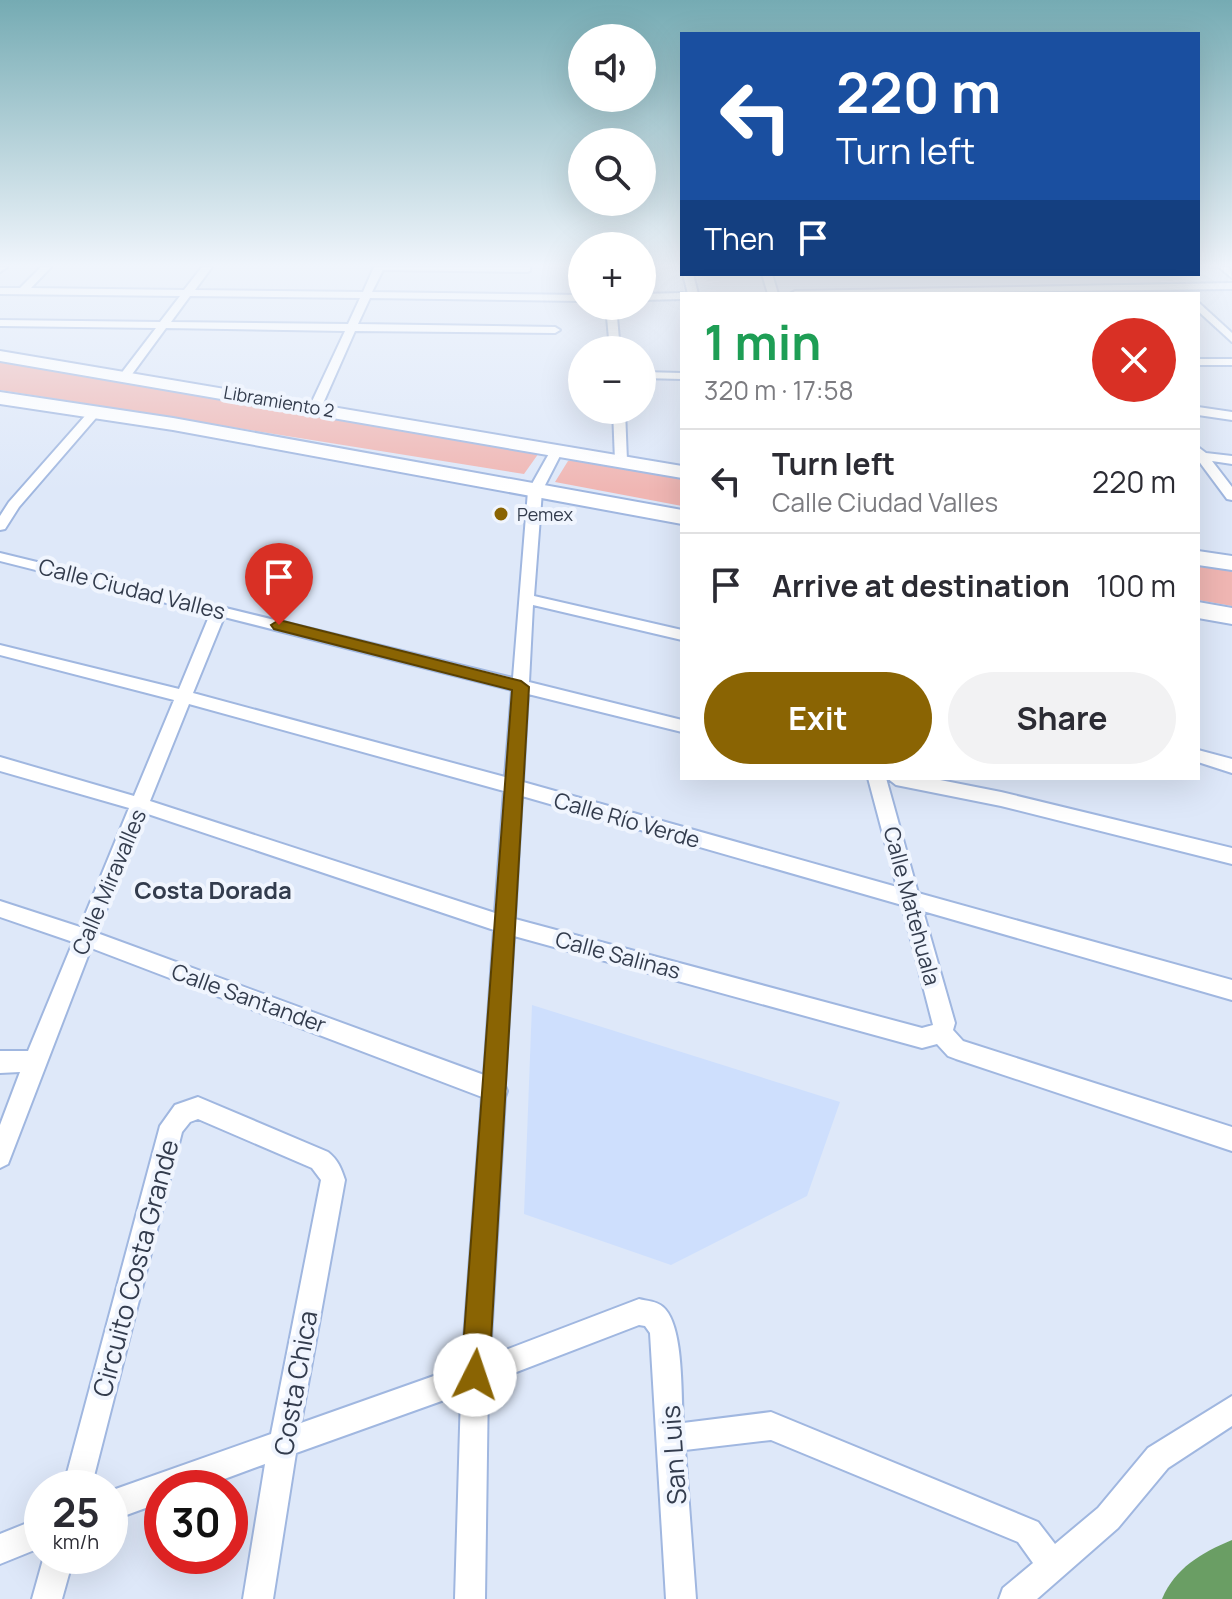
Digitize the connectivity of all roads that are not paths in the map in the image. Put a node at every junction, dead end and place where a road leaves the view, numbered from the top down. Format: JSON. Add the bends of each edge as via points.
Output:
{"nodes":[{"id":1,"x":151,"y":342,"type":"edge"},
{"id":2,"x":344,"y":342,"type":"edge"},
{"id":3,"x":0,"y":356,"type":"edge"},
{"id":4,"x":1200,"y":362,"type":"edge"},
{"id":5,"x":1232,"y":362,"type":"edge"},
{"id":6,"x":126,"y":375,"type":"junction"},
{"id":7,"x":656,"y":375,"type":"edge"},
{"id":8,"x":680,"y":376,"type":"edge"},
{"id":9,"x":0,"y":398,"type":"edge"},
{"id":10,"x":315,"y":408,"type":"junction"},
{"id":11,"x":96,"y":411,"type":"junction"},
{"id":12,"x":1200,"y":411,"type":"edge"},
{"id":13,"x":1232,"y":416,"type":"edge"},
{"id":14,"x":620,"y":424,"type":"edge"},
{"id":15,"x":557,"y":450,"type":"junction"},
{"id":16,"x":1200,"y":453,"type":"edge"},
{"id":17,"x":1232,"y":460,"type":"edge"},
{"id":18,"x":621,"y":461,"type":"junction"},
{"id":19,"x":680,"y":472,"type":"edge"},
{"id":20,"x":535,"y":491,"type":"junction"},
{"id":21,"x":1232,"y":496,"type":"edge"},
{"id":22,"x":680,"y":517,"type":"edge"},
{"id":23,"x":0,"y":526,"type":"edge"},
{"id":24,"x":0,"y":557,"type":"edge"},
{"id":25,"x":1200,"y":558,"type":"edge"},
{"id":26,"x":1232,"y":563,"type":"edge"},
{"id":27,"x":526,"y":599,"type":"junction"},
{"id":28,"x":219,"y":610,"type":"junction"},
{"id":29,"x":1200,"y":610,"type":"edge"},
{"id":30,"x":1232,"y":616,"type":"edge"},
{"id":31,"x":680,"y":635,"type":"edge"},
{"id":32,"x":0,"y":650,"type":"edge"},
{"id":33,"x":521,"y":687,"type":"junction"},
{"id":34,"x":183,"y":697,"type":"junction"},
{"id":35,"x":680,"y":726,"type":"edge"},
{"id":36,"x":1200,"y":757,"type":"edge"},
{"id":37,"x":0,"y":764,"type":"edge"},
{"id":38,"x":1232,"y":766,"type":"edge"},
{"id":39,"x":878,"y":780,"type":"edge"},
{"id":40,"x":905,"y":780,"type":"edge"},
{"id":41,"x":514,"y":788,"type":"junction"},
{"id":42,"x":142,"y":805,"type":"junction"},
{"id":43,"x":1232,"y":856,"type":"edge"},
{"id":44,"x":910,"y":899,"type":"junction"},
{"id":45,"x":0,"y":909,"type":"edge"},
{"id":46,"x":505,"y":925,"type":"junction"},
{"id":47,"x":85,"y":937,"type":"junction"},
{"id":48,"x":1232,"y":990,"type":"edge"},
{"id":49,"x":941,"y":1033,"type":"junction"},
{"id":50,"x":35,"y":1061,"type":"junction"},
{"id":51,"x":0,"y":1062,"type":"edge"},
{"id":52,"x":496,"y":1091,"type":"junction"},
{"id":53,"x":1232,"y":1139,"type":"edge"},
{"id":54,"x":0,"y":1156,"type":"edge"},
{"id":55,"x":329,"y":1168,"type":"joint"},
{"id":56,"x":475,"y":1375,"type":"junction"},
{"id":57,"x":1232,"y":1410,"type":"edge"},
{"id":58,"x":672,"y":1438,"type":"junction"},
{"id":59,"x":283,"y":1444,"type":"junction"},
{"id":60,"x":82,"y":1470,"type":"edge"},
{"id":61,"x":128,"y":1500,"type":"edge"},
{"id":62,"x":24,"y":1539,"type":"edge"},
{"id":63,"x":0,"y":1549,"type":"edge"},
{"id":64,"x":1053,"y":1566,"type":"junction"},
{"id":65,"x":54,"y":1574,"type":"edge"},
{"id":66,"x":47,"y":1599,"type":"edge"},
{"id":67,"x":258,"y":1599,"type":"edge"},
{"id":68,"x":470,"y":1599,"type":"edge"},
{"id":69,"x":681,"y":1599,"type":"edge"},
{"id":70,"x":1014,"y":1599,"type":"edge"}],
"edges":[{"from":1,"to":6,"type":"street"},
{"from":2,"to":10,"type":"street"},
{"from":3,"to":6,"type":"main road","name":"Libramiento 2"},
{"from":4,"to":5,"type":"street"},
{"from":6,"to":10,"type":"main road","name":"Libramiento 2"},
{"from":7,"to":8,"type":"street"},
{"from":9,"to":11,"type":"main road","name":"Libramiento 2"},
{"from":10,"to":15,"type":"main road","name":"Libramiento 2"},
{"from":11,"to":20,"type":"main road","name":"Libramiento 2"},
{"from":11,"to":23,"type":"street"},
{"from":12,"to":13,"type":"street"},
{"from":14,"to":18,"type":"street"},
{"from":15,"to":18,"type":"main road","name":"Libramiento 2"},
{"from":15,"to":20,"type":"street"},
{"from":16,"to":17,"type":"street"},
{"from":16,"to":21,"type":"street"},
{"from":18,"to":19,"type":"main road","name":"Libramiento 2"},
{"from":20,"to":22,"type":"main road","name":"Libramiento 2"},
{"from":20,"to":27,"type":"street"},
{"from":24,"to":28,"type":"street","name":"Calle Ciudad Valles"},
{"from":25,"to":26,"type":"main road"},
{"from":27,"to":31,"type":"street"},
{"from":27,"to":33,"type":"street"},
{"from":28,"to":33,"type":"street","name":"Calle Ciudad Valles"},
{"from":28,"to":34,"type":"street","name":"Calle Miravalles"},
{"from":29,"to":30,"type":"main road"},
{"from":32,"to":34,"type":"street","name":"Calle Río Verde"},
{"from":33,"to":35,"type":"street","name":"Calle Ciudad Valles"},
{"from":33,"to":41,"type":"street"},
{"from":34,"to":41,"type":"street","name":"Calle Río Verde"},
{"from":34,"to":42,"type":"street","name":"Calle Miravalles"},
{"from":36,"to":38,"type":"street"},
{"from":37,"to":42,"type":"street","name":"Calle Salinas"},
{"from":39,"to":44,"type":"street","name":"Calle Matehuala"},
{"from":40,"to":43,"type":"street"},
{"from":41,"to":44,"type":"street","name":"Calle Río Verde"},
{"from":41,"to":46,"type":"street"},
{"from":42,"to":46,"type":"street","name":"Calle Salinas"},
{"from":42,"to":47,"type":"street","name":"Calle Miravalles"},
{"from":44,"to":48,"type":"street","name":"Calle Río Verde"},
{"from":44,"to":49,"type":"street","name":"Calle Matehuala","via":[[944,1023]]},
{"from":45,"to":47,"type":"street","name":"Calle Santander"},
{"from":46,"to":49,"type":"street","name":"Calle Salinas","via":[[922,1038]]},
{"from":46,"to":52,"type":"street"},
{"from":47,"to":50,"type":"street","name":"Calle Miravalles"},
{"from":47,"to":52,"type":"street","name":"Calle Santander"},
{"from":49,"to":53,"type":"street","via":[[968,1054]]},
{"from":50,"to":51,"type":"street"},
{"from":50,"to":54,"type":"street","name":"Calle Miravalles"},
{"from":52,"to":56,"type":"street"},
{"from":55,"to":59,"type":"street","name":"Costa Chica","via":[[333,1180]]},
{"from":55,"to":60,"type":"street","name":"Circuito Costa Grande","via":[[259,1131],[198,1108],[183,1113],[172,1126]]},
{"from":56,"to":58,"type":"street","name":"San Luis","via":[[639,1312],[653,1315],[663,1329]]},
{"from":56,"to":59,"type":"street"},
{"from":56,"to":68,"type":"street"},
{"from":57,"to":64,"type":"street","via":[[1158,1458],[1108,1518]]},
{"from":58,"to":64,"type":"street","via":[[771,1426],[1028,1532]]},
{"from":58,"to":69,"type":"street","name":"San Luis"},
{"from":59,"to":61,"type":"street"},
{"from":59,"to":67,"type":"street","name":"Costa Chica"},
{"from":62,"to":63,"type":"street"},
{"from":64,"to":70,"type":"street"},
{"from":65,"to":66,"type":"street"}]}
